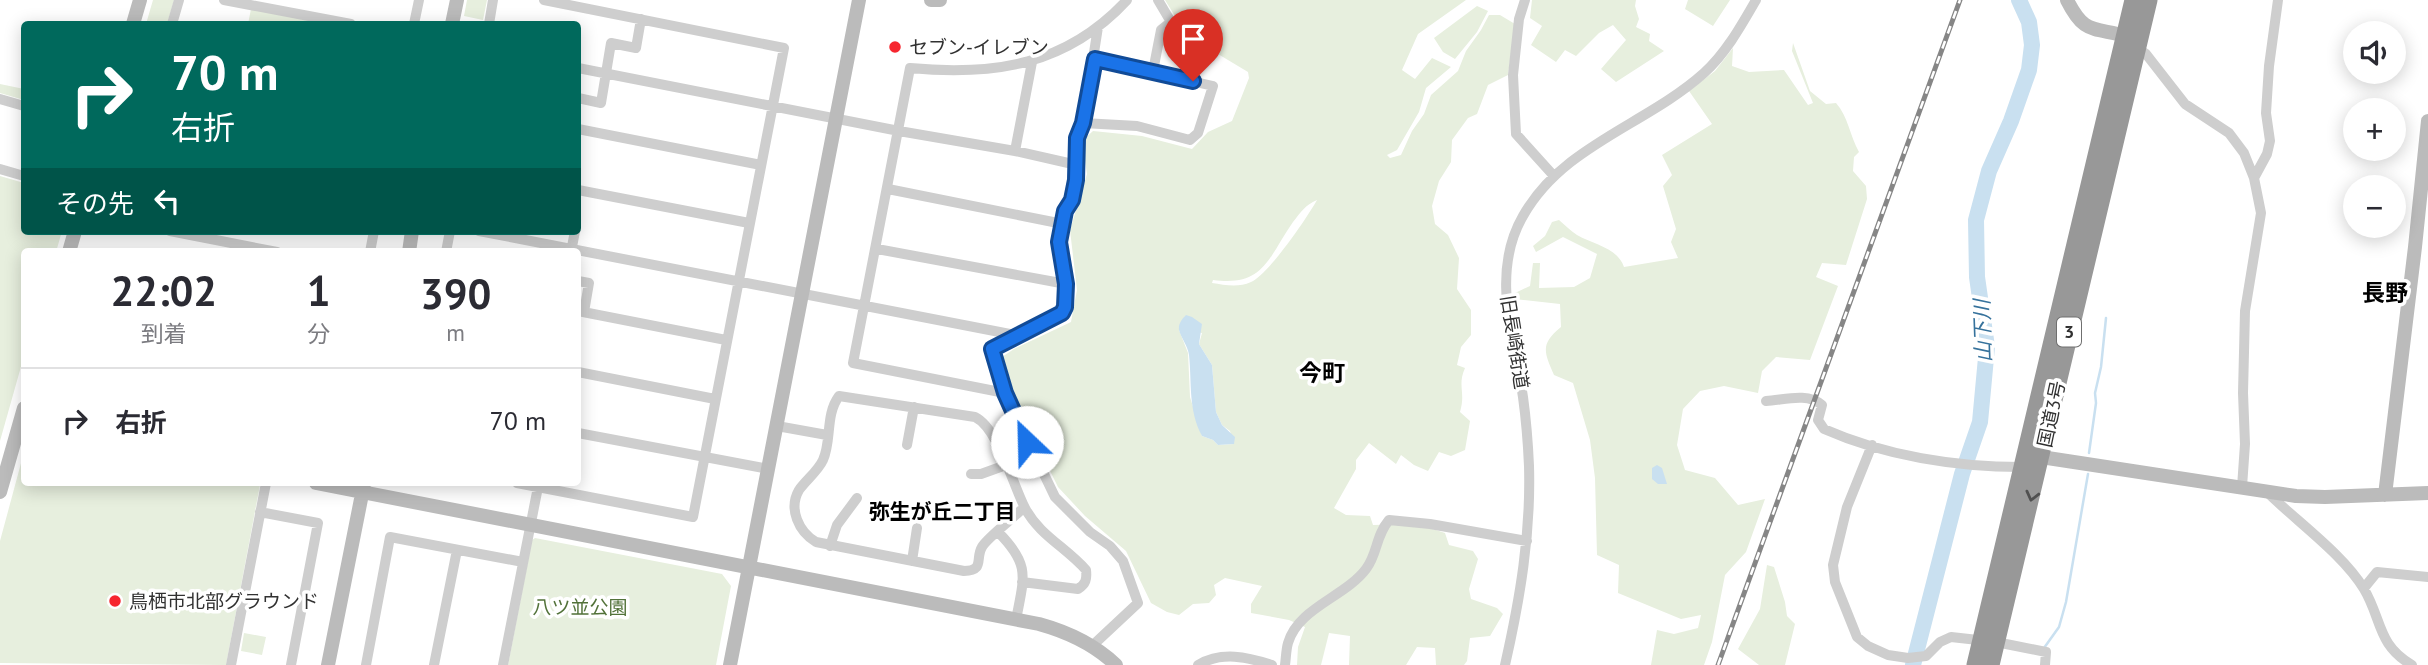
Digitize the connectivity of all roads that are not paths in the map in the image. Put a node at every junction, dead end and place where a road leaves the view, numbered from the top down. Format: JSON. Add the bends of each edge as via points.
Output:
{"nodes":[{"id":1,"x":140,"y":0,"type":"edge"},
{"id":2,"x":179,"y":0,"type":"edge"},
{"id":3,"x":224,"y":0,"type":"edge"},
{"id":4,"x":419,"y":0,"type":"edge"},
{"id":5,"x":457,"y":0,"type":"edge"},
{"id":6,"x":494,"y":0,"type":"edge"},
{"id":7,"x":544,"y":0,"type":"edge"},
{"id":8,"x":859,"y":0,"type":"edge"},
{"id":9,"x":931,"y":0,"type":"edge"},
{"id":10,"x":940,"y":0,"type":"edge"},
{"id":11,"x":1128,"y":0,"type":"edge"},
{"id":12,"x":1158,"y":0,"type":"edge"},
{"id":13,"x":1525,"y":0,"type":"edge"},
{"id":14,"x":1755,"y":0,"type":"edge"},
{"id":15,"x":2067,"y":0,"type":"edge"},
{"id":16,"x":2134,"y":0,"type":"edge"},
{"id":17,"x":2148,"y":0,"type":"edge"},
{"id":18,"x":2278,"y":0,"type":"edge"},
{"id":19,"x":641,"y":19,"type":"junction"},
{"id":20,"x":134,"y":21,"type":"edge"},
{"id":21,"x":173,"y":21,"type":"edge"},
{"id":22,"x":335,"y":21,"type":"edge"},
{"id":23,"x":415,"y":21,"type":"edge"},
{"id":24,"x":453,"y":21,"type":"edge"},
{"id":25,"x":490,"y":21,"type":"edge"},
{"id":26,"x":1098,"y":27,"type":"junction"},
{"id":27,"x":2131,"y":42,"type":"junction"},
{"id":28,"x":1095,"y":59,"type":"junction"},
{"id":29,"x":1032,"y":62,"type":"junction"},
{"id":30,"x":581,"y":69,"type":"edge"},
{"id":31,"x":1153,"y":72,"type":"junction"},
{"id":32,"x":606,"y":74,"type":"junction"},
{"id":33,"x":0,"y":99,"type":"edge"},
{"id":34,"x":581,"y":99,"type":"edge"},
{"id":35,"x":21,"y":105,"type":"edge"},
{"id":36,"x":772,"y":105,"type":"junction"},
{"id":37,"x":836,"y":119,"type":"junction"},
{"id":38,"x":2428,"y":121,"type":"edge"},
{"id":39,"x":1083,"y":123,"type":"junction"},
{"id":40,"x":581,"y":130,"type":"edge"},
{"id":41,"x":899,"y":131,"type":"junction"},
{"id":42,"x":1015,"y":151,"type":"junction"},
{"id":43,"x":761,"y":164,"type":"junction"},
{"id":44,"x":1077,"y":165,"type":"junction"},
{"id":45,"x":0,"y":169,"type":"edge"},
{"id":46,"x":21,"y":175,"type":"edge"},
{"id":47,"x":1553,"y":175,"type":"junction"},
{"id":48,"x":2255,"y":178,"type":"junction"},
{"id":49,"x":888,"y":189,"type":"junction"},
{"id":50,"x":581,"y":191,"type":"edge"},
{"id":51,"x":749,"y":223,"type":"junction"},
{"id":52,"x":1063,"y":224,"type":"junction"},
{"id":53,"x":190,"y":235,"type":"edge"},
{"id":54,"x":499,"y":235,"type":"edge"},
{"id":55,"x":257,"y":248,"type":"edge"},
{"id":56,"x":562,"y":248,"type":"edge"},
{"id":57,"x":877,"y":249,"type":"junction"},
{"id":58,"x":581,"y":252,"type":"edge"},
{"id":59,"x":738,"y":281,"type":"junction"},
{"id":60,"x":581,"y":282,"type":"edge"},
{"id":61,"x":1066,"y":284,"type":"junction"},
{"id":62,"x":803,"y":293,"type":"junction"},
{"id":63,"x":866,"y":306,"type":"junction"},
{"id":64,"x":581,"y":312,"type":"edge"},
{"id":65,"x":1016,"y":335,"type":"junction"},
{"id":66,"x":726,"y":340,"type":"junction"},
{"id":67,"x":581,"y":373,"type":"edge"},
{"id":68,"x":1005,"y":393,"type":"junction"},
{"id":69,"x":715,"y":399,"type":"junction"},
{"id":70,"x":1766,"y":401,"type":"dead end"},
{"id":71,"x":914,"y":407,"type":"junction"},
{"id":72,"x":777,"y":426,"type":"junction"},
{"id":73,"x":21,"y":430,"type":"edge"},
{"id":74,"x":581,"y":434,"type":"edge"},
{"id":75,"x":827,"y":435,"type":"junction"},
{"id":76,"x":907,"y":445,"type":"dead end"},
{"id":77,"x":1872,"y":445,"type":"junction"},
{"id":78,"x":703,"y":457,"type":"junction"},
{"id":79,"x":2041,"y":457,"type":"junction"},
{"id":80,"x":1006,"y":465,"type":"junction"},
{"id":81,"x":2022,"y":467,"type":"junction"},
{"id":82,"x":769,"y":470,"type":"junction"},
{"id":83,"x":971,"y":474,"type":"dead end"},
{"id":84,"x":265,"y":486,"type":"edge"},
{"id":85,"x":533,"y":486,"type":"edge"},
{"id":86,"x":363,"y":487,"type":"edge"},
{"id":87,"x":538,"y":487,"type":"junction"},
{"id":88,"x":2242,"y":487,"type":"junction"},
{"id":89,"x":0,"y":492,"type":"edge"},
{"id":90,"x":2267,"y":492,"type":"junction"},
{"id":91,"x":2428,"y":493,"type":"edge"},
{"id":92,"x":2385,"y":495,"type":"junction"},
{"id":93,"x":857,"y":498,"type":"dead end"},
{"id":94,"x":1025,"y":509,"type":"junction"},
{"id":95,"x":260,"y":512,"type":"junction"},
{"id":96,"x":531,"y":524,"type":"junction"},
{"id":97,"x":917,"y":528,"type":"dead end"},
{"id":98,"x":998,"y":532,"type":"junction"},
{"id":99,"x":1527,"y":541,"type":"junction"},
{"id":100,"x":830,"y":546,"type":"junction"},
{"id":101,"x":457,"y":550,"type":"junction"},
{"id":102,"x":912,"y":561,"type":"junction"},
{"id":103,"x":523,"y":562,"type":"junction"},
{"id":104,"x":749,"y":568,"type":"junction"},
{"id":105,"x":2428,"y":577,"type":"edge"},
{"id":106,"x":1022,"y":582,"type":"junction"},
{"id":107,"x":2364,"y":588,"type":"junction"},
{"id":108,"x":1016,"y":620,"type":"junction"},
{"id":109,"x":1989,"y":641,"type":"junction"},
{"id":110,"x":1092,"y":646,"type":"junction"},
{"id":111,"x":231,"y":665,"type":"edge"},
{"id":112,"x":291,"y":665,"type":"edge"},
{"id":113,"x":328,"y":665,"type":"edge"},
{"id":114,"x":366,"y":665,"type":"edge"},
{"id":115,"x":434,"y":665,"type":"edge"},
{"id":116,"x":503,"y":665,"type":"edge"},
{"id":117,"x":730,"y":665,"type":"edge"},
{"id":118,"x":1116,"y":665,"type":"edge"},
{"id":119,"x":1198,"y":665,"type":"edge"},
{"id":120,"x":1272,"y":665,"type":"edge"},
{"id":121,"x":1285,"y":665,"type":"edge"},
{"id":122,"x":1505,"y":665,"type":"edge"},
{"id":123,"x":1976,"y":665,"type":"edge"},
{"id":124,"x":1990,"y":665,"type":"edge"},
{"id":125,"x":2045,"y":665,"type":"edge"},
{"id":126,"x":2412,"y":665,"type":"edge"}],
"edges":[{"from":1,"to":20,"type":"street"},
{"from":2,"to":21,"type":"street"},
{"from":3,"to":22,"type":"street"},
{"from":4,"to":23,"type":"street"},
{"from":5,"to":24,"type":"street"},
{"from":6,"to":25,"type":"street"},
{"from":7,"to":19,"type":"street"},
{"from":8,"to":37,"type":"street"},
{"from":9,"to":10,"type":"street"},
{"from":11,"to":26,"type":"street"},
{"from":12,"to":31,"type":"street","via":[[1171,22],[1161,30]]},
{"from":13,"to":47,"type":"street","via":[[1513,75],[1516,134]]},
{"from":14,"to":47,"type":"street","name":"旧長崎街道","via":[[1727,48],[1705,72]]},
{"from":15,"to":27,"type":"street","via":[[2078,21]]},
{"from":16,"to":27,"type":"highway","name":"国道3号","number":"3"},
{"from":17,"to":27,"type":"highway","name":"国道3号","number":"3"},
{"from":18,"to":48,"type":"street","via":[[2268,74],[2270,141]]},
{"from":19,"to":32,"type":"street","via":[[636,48],[611,43]]},
{"from":19,"to":36,"type":"street","via":[[784,48]]},
{"from":26,"to":28,"type":"street"},
{"from":26,"to":29,"type":"street"},
{"from":27,"to":48,"type":"street","via":[[2185,104],[2230,133]]},
{"from":27,"to":79,"type":"highway","name":"国道3号","number":"3"},
{"from":27,"to":81,"type":"highway","name":"国道3号","number":"3"},
{"from":28,"to":31,"type":"street"},
{"from":28,"to":39,"type":"street"},
{"from":29,"to":41,"type":"street","via":[[992,70],[910,68]]},
{"from":29,"to":42,"type":"street"},
{"from":30,"to":32,"type":"street"},
{"from":31,"to":39,"type":"street","via":[[1213,86],[1198,133],[1190,139],[1137,126]]},
{"from":32,"to":34,"type":"street","via":[[601,103]]},
{"from":32,"to":36,"type":"street"},
{"from":33,"to":35,"type":"street"},
{"from":36,"to":37,"type":"street"},
{"from":36,"to":43,"type":"street"},
{"from":37,"to":41,"type":"street"},
{"from":37,"to":62,"type":"street"},
{"from":38,"to":92,"type":"street"},
{"from":39,"to":44,"type":"street","via":[[1077,138]]},
{"from":40,"to":43,"type":"street"},
{"from":41,"to":42,"type":"street"},
{"from":41,"to":49,"type":"street"},
{"from":42,"to":44,"type":"street"},
{"from":43,"to":51,"type":"street"},
{"from":44,"to":52,"type":"street"},
{"from":45,"to":46,"type":"street"},
{"from":47,"to":99,"type":"street","name":"旧長崎街道","via":[[1521,218],[1510,252],[1505,297],[1529,463]]},
{"from":48,"to":88,"type":"street","via":[[2261,213],[2245,311]]},
{"from":49,"to":52,"type":"street"},
{"from":49,"to":57,"type":"street"},
{"from":50,"to":51,"type":"street"},
{"from":51,"to":59,"type":"street"},
{"from":52,"to":61,"type":"street","via":[[1059,242]]},
{"from":53,"to":55,"type":"street"},
{"from":54,"to":56,"type":"street"},
{"from":57,"to":61,"type":"street"},
{"from":57,"to":63,"type":"street"},
{"from":58,"to":59,"type":"street"},
{"from":59,"to":62,"type":"street"},
{"from":59,"to":66,"type":"street"},
{"from":60,"to":64,"type":"street","via":[[589,283]]},
{"from":61,"to":65,"type":"street","via":[[1062,313]]},
{"from":62,"to":63,"type":"street"},
{"from":62,"to":72,"type":"street"},
{"from":63,"to":65,"type":"street"},
{"from":63,"to":68,"type":"street","via":[[853,363]]},
{"from":64,"to":66,"type":"street"},
{"from":65,"to":68,"type":"street","via":[[992,349]]},
{"from":66,"to":69,"type":"street"},
{"from":67,"to":69,"type":"street"},
{"from":68,"to":110,"type":"street","via":[[1055,497],[1123,561],[1138,603]]},
{"from":69,"to":78,"type":"street"},
{"from":70,"to":77,"type":"street","via":[[1815,400],[1822,405],[1818,420],[1824,429]]},
{"from":71,"to":75,"type":"street","via":[[839,396],[832,406]]},
{"from":71,"to":76,"type":"street"},
{"from":71,"to":80,"type":"street","via":[[981,419]]},
{"from":72,"to":75,"type":"street"},
{"from":72,"to":82,"type":"street"},
{"from":73,"to":89,"type":"street"},
{"from":74,"to":78,"type":"street"},
{"from":75,"to":100,"type":"street","via":[[823,460],[799,491],[795,504],[804,534]]},
{"from":77,"to":81,"type":"street","via":[[1977,466]]},
{"from":77,"to":109,"type":"street","via":[[1847,507],[1833,565],[1857,637],[1888,655],[1908,658],[1926,656],[1951,637]]},
{"from":78,"to":82,"type":"street"},
{"from":78,"to":87,"type":"street","via":[[693,517]]},
{"from":79,"to":81,"type":"street"},
{"from":79,"to":88,"type":"street"},
{"from":79,"to":109,"type":"highway","name":"国道3号","number":"3","one_way":true},
{"from":80,"to":83,"type":"street"},
{"from":80,"to":94,"type":"street"},
{"from":81,"to":109,"type":"highway","name":"国道3号","number":"3"},
{"from":82,"to":104,"type":"street"},
{"from":84,"to":95,"type":"street"},
{"from":85,"to":87,"type":"street"},
{"from":86,"to":96,"type":"street"},
{"from":86,"to":113,"type":"street"},
{"from":87,"to":96,"type":"street"},
{"from":88,"to":90,"type":"street"},
{"from":90,"to":92,"type":"street","via":[[2325,497]]},
{"from":90,"to":107,"type":"street"},
{"from":91,"to":92,"type":"street"},
{"from":93,"to":100,"type":"street","via":[[837,525]]},
{"from":94,"to":98,"type":"street"},
{"from":94,"to":106,"type":"street","via":[[1035,524],[1081,564],[1087,578],[1078,589]]},
{"from":95,"to":111,"type":"street"},
{"from":95,"to":112,"type":"street","via":[[318,523]]},
{"from":96,"to":103,"type":"street"},
{"from":96,"to":104,"type":"street"},
{"from":97,"to":102,"type":"street"},
{"from":98,"to":102,"type":"street","via":[[982,545],[979,563],[972,571]]},
{"from":98,"to":106,"type":"street","via":[[1016,549],[1024,572]]},
{"from":99,"to":121,"type":"street","via":[[1389,520],[1369,565],[1357,580],[1296,628],[1287,644]]},
{"from":99,"to":122,"type":"street","name":"旧長崎街道"},
{"from":100,"to":102,"type":"street"},
{"from":101,"to":103,"type":"street"},
{"from":101,"to":114,"type":"street","via":[[390,537]]},
{"from":101,"to":115,"type":"street"},
{"from":103,"to":116,"type":"street"},
{"from":104,"to":108,"type":"street"},
{"from":104,"to":117,"type":"street"},
{"from":105,"to":107,"type":"street","via":[[2377,572]]},
{"from":106,"to":108,"type":"street"},
{"from":107,"to":126,"type":"street","via":[[2386,643]]},
{"from":108,"to":110,"type":"street","via":[[1055,629]]},
{"from":109,"to":123,"type":"highway","name":"国道3号","number":"3"},
{"from":109,"to":124,"type":"highway","name":"国道3号","number":"3"},
{"from":109,"to":125,"type":"street","via":[[2042,651]]},
{"from":110,"to":118,"type":"street"},
{"from":119,"to":120,"type":"street","via":[[1233,655]]}]}
